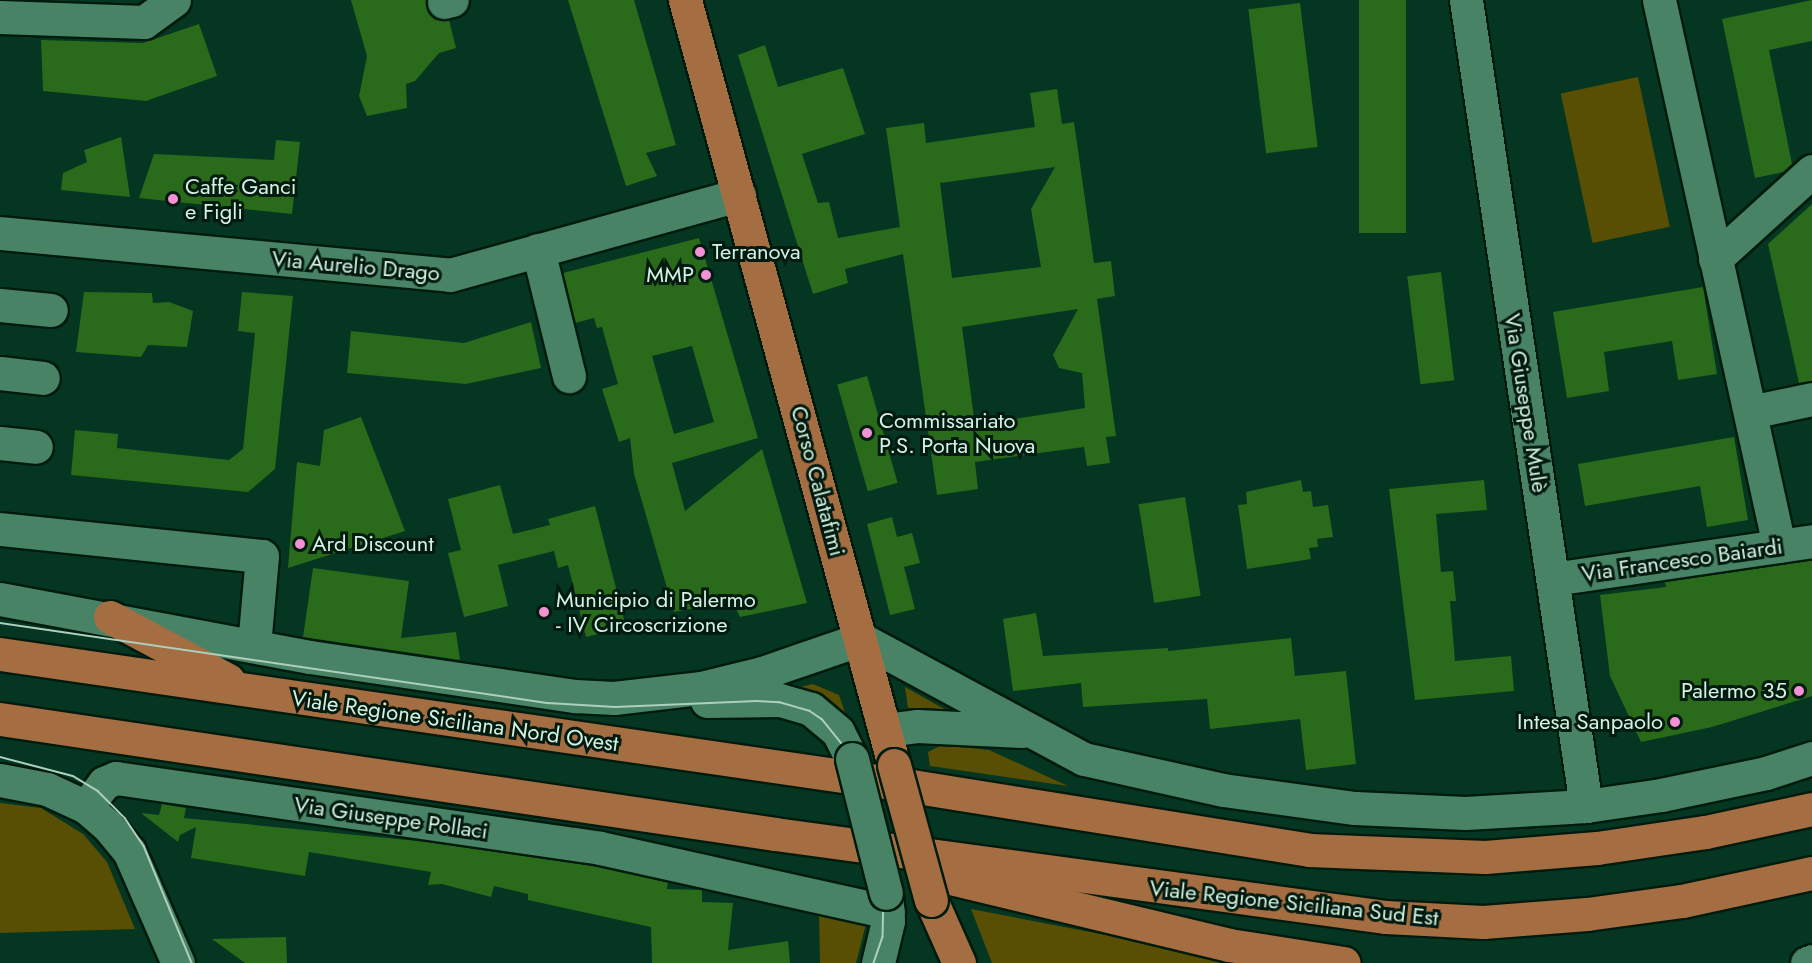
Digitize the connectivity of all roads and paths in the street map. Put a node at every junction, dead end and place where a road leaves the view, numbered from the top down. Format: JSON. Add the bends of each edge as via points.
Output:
{"nodes":[{"id":1,"x":174,"y":0,"type":"edge"},
{"id":2,"x":685,"y":0,"type":"edge"},
{"id":3,"x":1659,"y":0,"type":"edge"},
{"id":4,"x":1472,"y":1,"type":"edge"},
{"id":5,"x":0,"y":17,"type":"edge"},
{"id":6,"x":1812,"y":171,"type":"edge"},
{"id":7,"x":739,"y":195,"type":"junction"},
{"id":8,"x":0,"y":233,"type":"edge"},
{"id":9,"x":538,"y":250,"type":"junction"},
{"id":10,"x":1715,"y":259,"type":"junction"},
{"id":11,"x":0,"y":305,"type":"edge"},
{"id":12,"x":51,"y":310,"type":"dead end"},
{"id":13,"x":0,"y":373,"type":"edge"},
{"id":14,"x":569,"y":376,"type":"dead end"},
{"id":15,"x":44,"y":378,"type":"dead end"},
{"id":16,"x":1812,"y":399,"type":"edge"},
{"id":17,"x":1750,"y":412,"type":"junction"},
{"id":18,"x":0,"y":443,"type":"edge"},
{"id":19,"x":36,"y":447,"type":"dead end"},
{"id":20,"x":0,"y":530,"type":"edge"},
{"id":21,"x":1812,"y":541,"type":"edge"},
{"id":22,"x":1779,"y":546,"type":"junction"},
{"id":23,"x":1553,"y":579,"type":"junction"},
{"id":24,"x":0,"y":599,"type":"edge"},
{"id":25,"x":110,"y":617,"type":"junction"},
{"id":26,"x":861,"y":639,"type":"junction"},
{"id":27,"x":254,"y":646,"type":"junction"},
{"id":28,"x":0,"y":654,"type":"edge"},
{"id":29,"x":251,"y":692,"type":"junction"},
{"id":30,"x":614,"y":698,"type":"junction"},
{"id":31,"x":0,"y":719,"type":"edge"},
{"id":32,"x":885,"y":730,"type":"junction"},
{"id":33,"x":1027,"y":731,"type":"junction"},
{"id":34,"x":1812,"y":759,"type":"edge"},
{"id":35,"x":902,"y":776,"type":"junction"},
{"id":36,"x":0,"y":780,"type":"edge"},
{"id":37,"x":1586,"y":806,"type":"junction"},
{"id":38,"x":86,"y":807,"type":"junction"},
{"id":39,"x":1812,"y":809,"type":"edge"},
{"id":40,"x":775,"y":834,"type":"junction"},
{"id":41,"x":1812,"y":873,"type":"edge"},
{"id":42,"x":931,"y":900,"type":"junction"},
{"id":43,"x":887,"y":903,"type":"junction"},
{"id":44,"x":1229,"y":945,"type":"junction"},
{"id":45,"x":1812,"y":961,"type":"edge"},
{"id":46,"x":178,"y":963,"type":"edge"},
{"id":47,"x":878,"y":963,"type":"edge"},
{"id":48,"x":948,"y":963,"type":"edge"},
{"id":49,"x":959,"y":963,"type":"edge"},
{"id":50,"x":1272,"y":963,"type":"edge"},
{"id":51,"x":1344,"y":963,"type":"edge"},
{"id":52,"x":1807,"y":963,"type":"edge"}],
"edges":[{"from":1,"to":5,"type":"street","via":[[144,22]]},
{"from":2,"to":7,"type":"main road","name":"Corso Calatafimi"},
{"from":3,"to":10,"type":"street"},
{"from":4,"to":23,"type":"street","name":"Via Giuseppe Mulè"},
{"from":6,"to":10,"type":"street"},
{"from":7,"to":9,"type":"street","name":"Via Aurelio Drago"},
{"from":7,"to":26,"type":"main road","name":"Corso Calatafimi"},
{"from":8,"to":9,"type":"street","name":"Via Aurelio Drago","via":[[450,275]]},
{"from":9,"to":14,"type":"street"},
{"from":10,"to":17,"type":"street"},
{"from":11,"to":12,"type":"street"},
{"from":13,"to":15,"type":"street"},
{"from":16,"to":17,"type":"street"},
{"from":17,"to":22,"type":"street"},
{"from":18,"to":19,"type":"street"},
{"from":20,"to":27,"type":"street","via":[[262,556]]},
{"from":21,"to":22,"type":"street","name":"Via Francesco Baiardi"},
{"from":22,"to":23,"type":"street","name":"Via Francesco Baiardi"},
{"from":23,"to":37,"type":"street","name":"Via Giuseppe Mulè"},
{"from":24,"to":25,"type":"street","name":"Viale Regione Siciliana Nord Ovest"},
{"from":25,"to":27,"type":"street","name":"Viale Regione Siciliana Nord Ovest"},
{"from":25,"to":29,"type":"main road"},
{"from":26,"to":30,"type":"street","name":"Viale Regione Siciliana Nord Ovest","via":[[726,682]]},
{"from":26,"to":32,"type":"main road","name":"Corso Calatafimi"},
{"from":26,"to":33,"type":"street"},
{"from":27,"to":30,"type":"street","name":"Viale Regione Siciliana Nord Ovest","via":[[547,694]]},
{"from":28,"to":29,"type":"main road","name":"Viale Regione Siciliana Nord Ovest"},
{"from":29,"to":35,"type":"main road","name":"Viale Regione Siciliana Nord Ovest"},
{"from":30,"to":43,"type":"street","bridge":true,"via":[[758,699],[798,704],[823,717],[843,739],[852,759]]},
{"from":31,"to":40,"type":"main road"},
{"from":32,"to":33,"type":"street","via":[[917,726]]},
{"from":32,"to":35,"type":"main road","name":"Corso Calatafimi"},
{"from":33,"to":37,"type":"street","via":[[1084,759],[1126,770],[1355,808],[1465,813]]},
{"from":34,"to":37,"type":"street","via":[[1661,795]]},
{"from":35,"to":39,"type":"main road","via":[[1309,850],[1406,856],[1485,857],[1597,848],[1706,832]]},
{"from":35,"to":42,"type":"main road","name":"Corso Calatafimi","bridge":true},
{"from":36,"to":38,"type":"street","via":[[47,789]]},
{"from":38,"to":43,"type":"street","name":"Via Giuseppe Pollaci","via":[[104,783],[116,778],[600,848]]},
{"from":38,"to":46,"type":"street","via":[[129,851]]},
{"from":40,"to":41,"type":"main road","name":"Viale Regione Siciliana Sud Est","via":[[1307,909],[1483,922],[1682,901]]},
{"from":40,"to":44,"type":"main road"},
{"from":42,"to":48,"type":"main road","name":"Corso Calatafimi"},
{"from":42,"to":49,"type":"main road"},
{"from":43,"to":47,"type":"street","via":[[886,938]]},
{"from":44,"to":50,"type":"main road"},
{"from":44,"to":51,"type":"main road"},
{"from":45,"to":52,"type":"street"}]}
